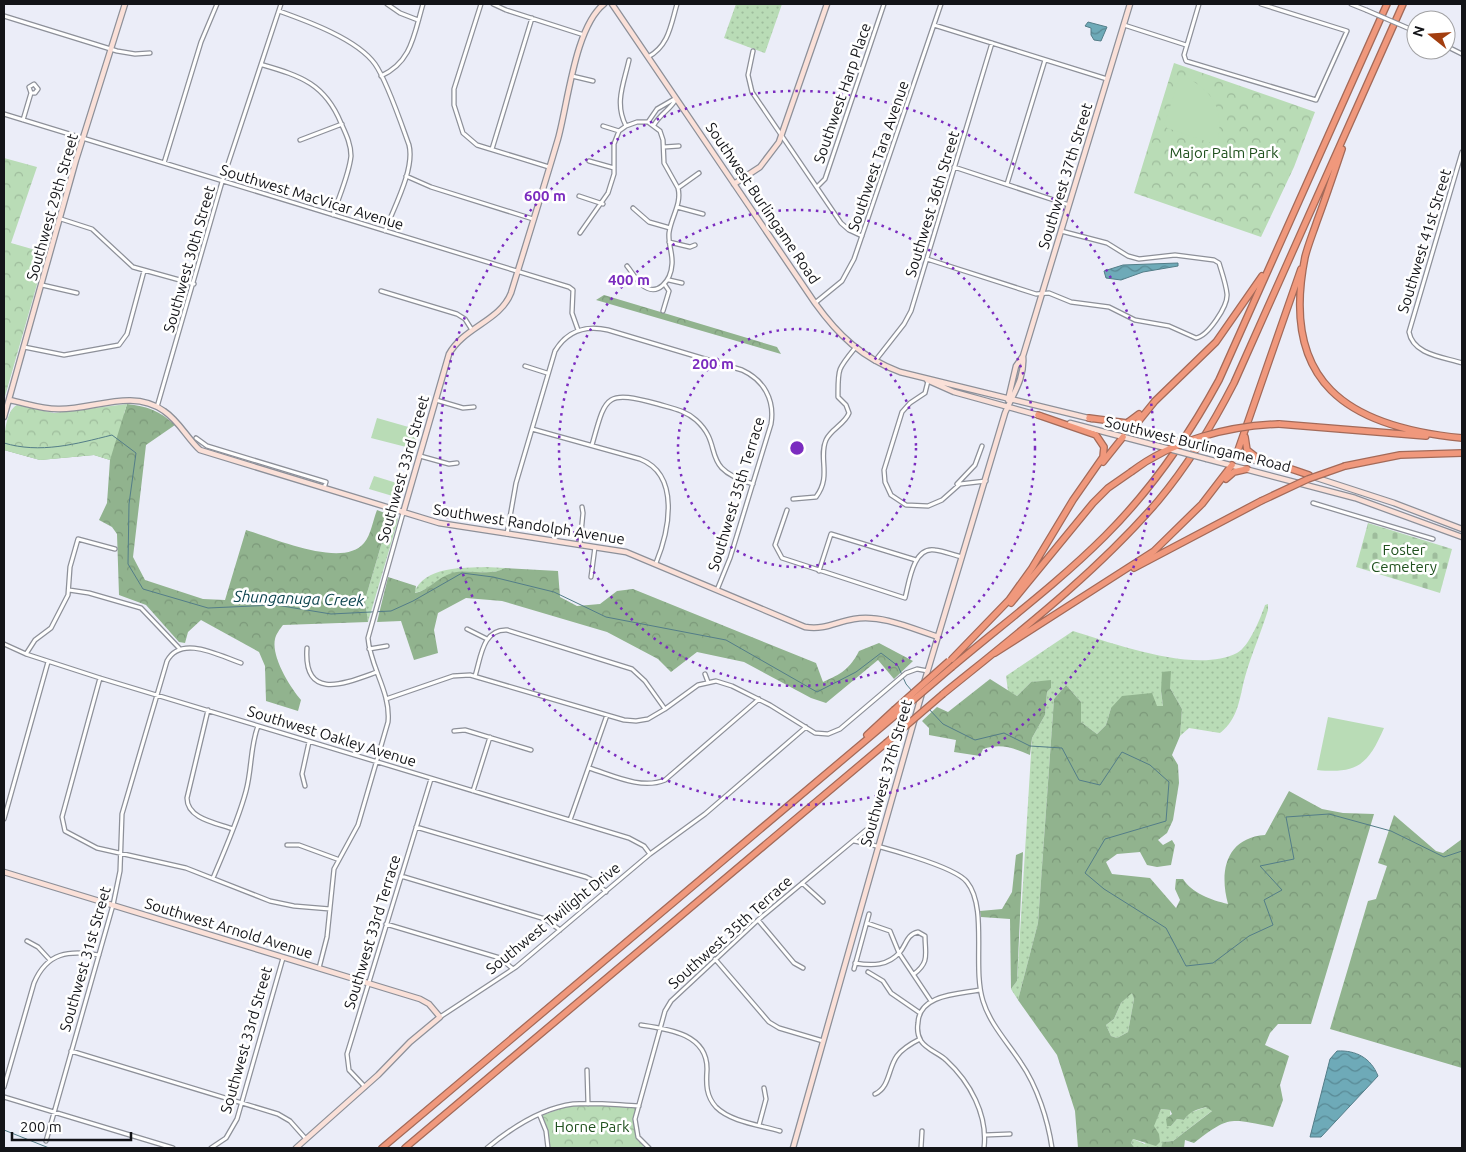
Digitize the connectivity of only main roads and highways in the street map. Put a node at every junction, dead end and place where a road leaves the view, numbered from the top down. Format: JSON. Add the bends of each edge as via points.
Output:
{"nodes":[{"id":1,"x":125,"y":4,"type":"edge"},
{"id":2,"x":604,"y":4,"type":"edge"},
{"id":3,"x":612,"y":4,"type":"edge"},
{"id":4,"x":826,"y":4,"type":"edge"},
{"id":5,"x":1130,"y":4,"type":"edge"},
{"id":6,"x":1387,"y":4,"type":"edge"},
{"id":7,"x":1405,"y":4,"type":"edge"},
{"id":8,"x":1352,"y":119,"type":"junction"},
{"id":9,"x":734,"y":184,"type":"junction"},
{"id":10,"x":1305,"y":256,"type":"junction"},
{"id":11,"x":1274,"y":257,"type":"junction"},
{"id":12,"x":1197,"y":363,"type":"junction"},
{"id":13,"x":927,"y":380,"type":"junction"},
{"id":14,"x":1010,"y":399,"type":"junction"},
{"id":15,"x":9,"y":400,"type":"junction"},
{"id":16,"x":1008,"y":406,"type":"junction"},
{"id":17,"x":1038,"y":415,"type":"junction"},
{"id":18,"x":4,"y":417,"type":"edge"},
{"id":19,"x":1089,"y":418,"type":"junction"},
{"id":20,"x":1248,"y":422,"type":"junction"},
{"id":21,"x":1135,"y":430,"type":"junction"},
{"id":22,"x":1123,"y":437,"type":"junction"},
{"id":23,"x":1453,"y":437,"type":"junction"},
{"id":24,"x":1462,"y":438,"type":"edge"},
{"id":25,"x":1144,"y":442,"type":"junction"},
{"id":26,"x":1462,"y":453,"type":"edge"},
{"id":27,"x":1236,"y":456,"type":"junction"},
{"id":28,"x":1232,"y":465,"type":"junction"},
{"id":29,"x":1097,"y":467,"type":"junction"},
{"id":30,"x":1247,"y":469,"type":"junction"},
{"id":31,"x":1309,"y":475,"type":"junction"},
{"id":32,"x":1202,"y":504,"type":"junction"},
{"id":33,"x":403,"y":513,"type":"junction"},
{"id":34,"x":1462,"y":528,"type":"edge"},
{"id":35,"x":1462,"y":538,"type":"edge"},
{"id":36,"x":1066,"y":606,"type":"junction"},
{"id":37,"x":938,"y":637,"type":"junction"},
{"id":38,"x":991,"y":655,"type":"junction"},
{"id":39,"x":951,"y":662,"type":"junction"},
{"id":40,"x":4,"y":872,"type":"edge"},
{"id":41,"x":440,"y":1017,"type":"joint"},
{"id":42,"x":296,"y":1148,"type":"edge"},
{"id":43,"x":382,"y":1148,"type":"edge"},
{"id":44,"x":406,"y":1148,"type":"edge"},
{"id":45,"x":793,"y":1148,"type":"edge"}],
"edges":[{"from":1,"to":15,"type":"main road","name":"Southwest 29th Street"},
{"from":2,"to":33,"type":"main road","name":"Southwest 33rd Street","via":[[593,14],[584,35],[549,167],[505,304],[456,342],[449,354]]},
{"from":3,"to":9,"type":"main road","name":"Southwest Burlingame Road"},
{"from":4,"to":9,"type":"main road","via":[[775,150],[766,162]]},
{"from":5,"to":14,"type":"main road","name":"Southwest 37th Street","via":[[1023,356],[1024,366]]},
{"from":6,"to":11,"type":"highway"},
{"from":7,"to":8,"type":"highway"},
{"from":8,"to":10,"type":"highway"},
{"from":8,"to":38,"type":"highway","via":[[1234,382],[1201,441],[1159,499],[1120,542]]},
{"from":9,"to":13,"type":"main road","name":"Southwest Burlingame Road","via":[[839,334],[875,362]]},
{"from":10,"to":20,"type":"highway"},
{"from":10,"to":23,"type":"highway","via":[[1299,300],[1302,334],[1312,364],[1330,390],[1345,404],[1375,420]]},
{"from":11,"to":12,"type":"highway","via":[[1235,317]]},
{"from":11,"to":39,"type":"highway","via":[[1210,396],[1160,474],[1095,546]]},
{"from":12,"to":19,"type":"highway","via":[[1173,380],[1131,421],[1122,423]]},
{"from":12,"to":21,"type":"highway","via":[[1155,401]]},
{"from":13,"to":14,"type":"main road","name":"Southwest Burlingame Road","via":[[939,380]]},
{"from":13,"to":16,"type":"main road","name":"Southwest Burlingame Road","via":[[954,392]]},
{"from":14,"to":16,"type":"main road","name":"Southwest 37th Street"},
{"from":14,"to":19,"type":"main road","name":"Southwest Burlingame Road"},
{"from":15,"to":18,"type":"main road","name":"Southwest 29th Street"},
{"from":15,"to":33,"type":"main road","name":"Southwest Randolph Avenue","via":[[56,409],[128,400],[157,407],[170,416],[200,450]]},
{"from":16,"to":17,"type":"main road","name":"Southwest Burlingame Road"},
{"from":16,"to":37,"type":"main road","name":"Southwest 37th Street"},
{"from":17,"to":22,"type":"main road","name":"Southwest Burlingame Road"},
{"from":17,"to":29,"type":"highway","via":[[1099,437],[1104,450]]},
{"from":19,"to":21,"type":"main road","name":"Southwest Burlingame Road"},
{"from":20,"to":27,"type":"highway"},
{"from":20,"to":31,"type":"highway","via":[[1244,440],[1250,453]]},
{"from":21,"to":22,"type":"main road"},
{"from":21,"to":25,"type":"main road","via":[[1137,438]]},
{"from":21,"to":27,"type":"main road","name":"Southwest Burlingame Road","bridge":true},
{"from":22,"to":25,"type":"main road","name":"Southwest Burlingame Road"},
{"from":22,"to":29,"type":"highway"},
{"from":23,"to":24,"type":"highway"},
{"from":23,"to":39,"type":"highway","bridge":true,"via":[[1279,424],[1203,436],[1160,454],[1108,488],[1012,601]]},
{"from":25,"to":28,"type":"main road","name":"Southwest Burlingame Road","bridge":true},
{"from":26,"to":36,"type":"highway","bridge":true,"via":[[1400,455],[1345,466],[1308,479]]},
{"from":27,"to":28,"type":"main road"},
{"from":27,"to":31,"type":"main road","name":"Southwest Burlingame Road"},
{"from":28,"to":30,"type":"main road","name":"Southwest Burlingame Road"},
{"from":28,"to":32,"type":"highway"},
{"from":29,"to":39,"type":"highway","via":[[1009,600]]},
{"from":30,"to":32,"type":"highway","via":[[1229,475],[1213,496]]},
{"from":30,"to":35,"type":"main road","name":"Southwest Burlingame Road","via":[[1370,503]]},
{"from":31,"to":34,"type":"main road","name":"Southwest Burlingame Road"},
{"from":32,"to":36,"type":"highway","via":[[1154,551]]},
{"from":33,"to":37,"type":"main road","name":"Southwest Randolph Avenue","via":[[454,526],[626,552],[805,627],[828,627],[854,618],[870,618]]},
{"from":36,"to":38,"type":"highway"},
{"from":37,"to":45,"type":"main road","name":"Southwest 37th Street"},
{"from":38,"to":44,"type":"highway","bridge":true},
{"from":39,"to":43,"type":"highway","bridge":true,"via":[[854,750]]},
{"from":40,"to":41,"type":"main road","name":"Southwest Arnold Avenue","via":[[424,1001]]},
{"from":41,"to":42,"type":"main road","name":"Southwest Twilight Drive"}]}
